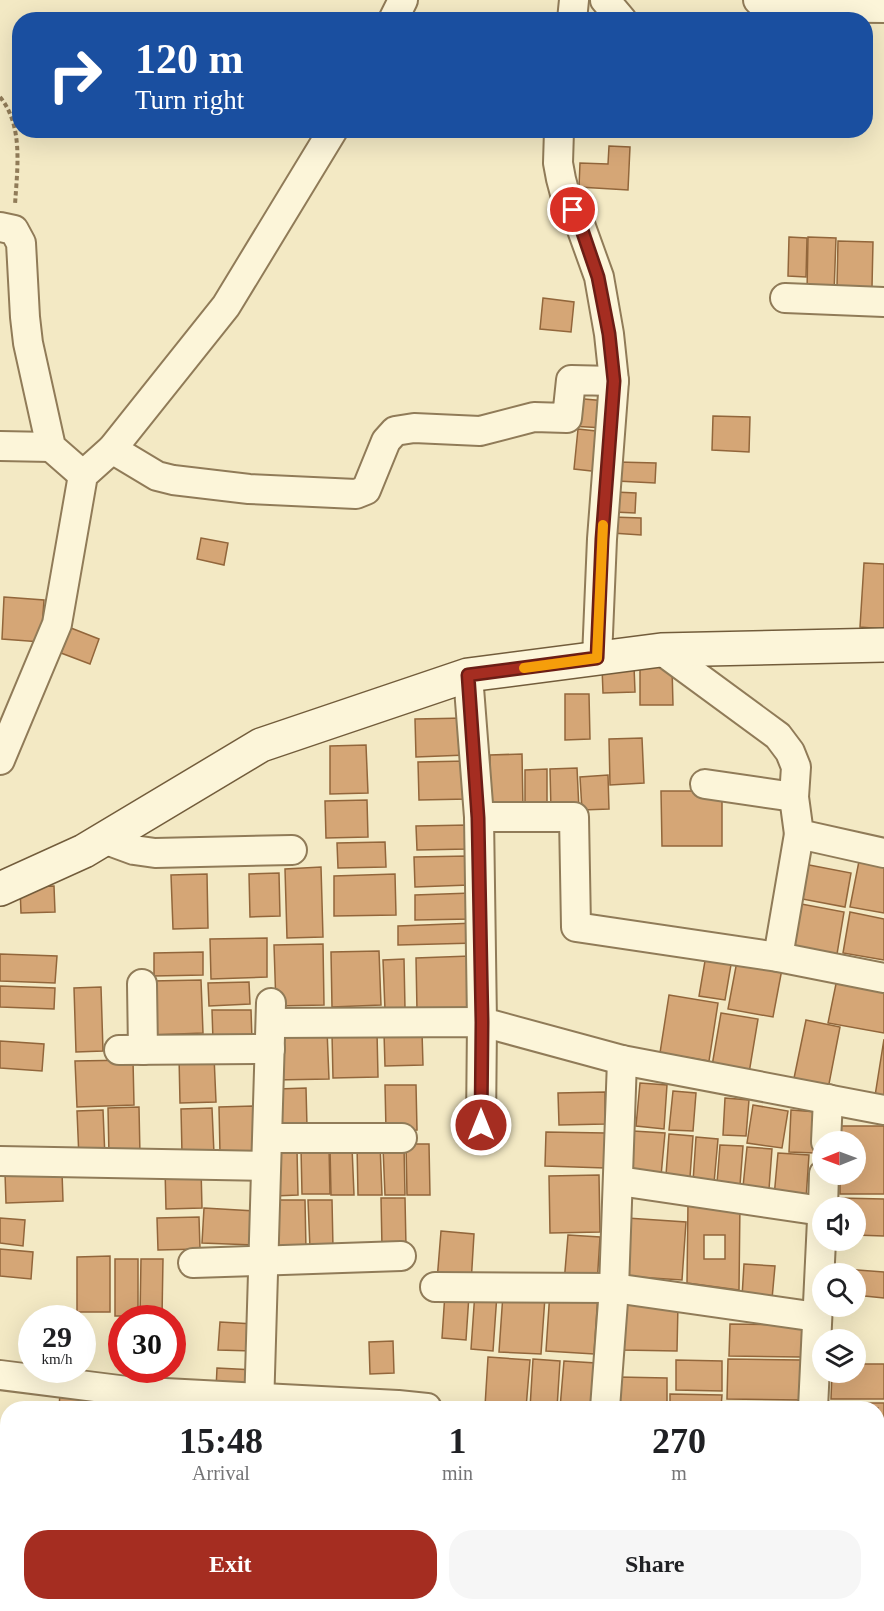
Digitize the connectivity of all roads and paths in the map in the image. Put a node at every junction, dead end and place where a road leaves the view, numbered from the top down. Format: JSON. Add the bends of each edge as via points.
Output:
{"nodes":[{"id":1,"x":605,"y":0,"type":"edge"},
{"id":2,"x":758,"y":0,"type":"edge"},
{"id":3,"x":884,"y":8,"type":"edge"},
{"id":4,"x":615,"y":12,"type":"edge"},
{"id":5,"x":0,"y":97,"type":"edge"},
{"id":6,"x":12,"y":123,"type":"edge"},
{"id":7,"x":17,"y":138,"type":"edge"},
{"id":8,"x":328,"y":138,"type":"edge"},
{"id":9,"x":559,"y":138,"type":"edge"},
{"id":10,"x":7,"y":228,"type":"edge"},
{"id":11,"x":785,"y":298,"type":"dead end"},
{"id":12,"x":884,"y":302,"type":"edge"},
{"id":13,"x":614,"y":381,"type":"junction"},
{"id":14,"x":0,"y":446,"type":"edge"},
{"id":15,"x":51,"y":447,"type":"junction"},
{"id":16,"x":112,"y":449,"type":"junction"},
{"id":17,"x":83,"y":475,"type":"junction"},
{"id":18,"x":884,"y":645,"type":"edge"},
{"id":19,"x":661,"y":650,"type":"junction"},
{"id":20,"x":597,"y":658,"type":"junction"},
{"id":21,"x":468,"y":675,"type":"junction"},
{"id":22,"x":0,"y":760,"type":"edge"},
{"id":23,"x":705,"y":784,"type":"dead end"},
{"id":24,"x":794,"y":797,"type":"junction"},
{"id":25,"x":478,"y":818,"type":"junction"},
{"id":26,"x":799,"y":834,"type":"junction"},
{"id":27,"x":104,"y":840,"type":"junction"},
{"id":28,"x":292,"y":850,"type":"dead end"},
{"id":29,"x":884,"y":853,"type":"edge"},
{"id":30,"x":0,"y":889,"type":"edge"},
{"id":31,"x":778,"y":957,"type":"junction"},
{"id":32,"x":884,"y":978,"type":"edge"},
{"id":33,"x":142,"y":984,"type":"dead end"},
{"id":34,"x":482,"y":1022,"type":"junction"},
{"id":35,"x":271,"y":1025,"type":"junction"},
{"id":36,"x":622,"y":1060,"type":"junction"},
{"id":37,"x":828,"y":1099,"type":"junction"},
{"id":38,"x":884,"y":1110,"type":"edge"},
{"id":39,"x":481,"y":1125,"type":"dead end"},
{"id":40,"x":827,"y":1131,"type":"edge"},
{"id":41,"x":402,"y":1138,"type":"dead end"},
{"id":42,"x":267,"y":1152,"type":"junction"},
{"id":43,"x":0,"y":1161,"type":"edge"},
{"id":44,"x":619,"y":1181,"type":"junction"},
{"id":45,"x":812,"y":1208,"type":"edge"},
{"id":46,"x":401,"y":1256,"type":"dead end"},
{"id":47,"x":264,"y":1261,"type":"junction"},
{"id":48,"x":194,"y":1263,"type":"dead end"},
{"id":49,"x":435,"y":1287,"type":"dead end"},
{"id":50,"x":614,"y":1288,"type":"junction"},
{"id":51,"x":812,"y":1316,"type":"edge"},
{"id":52,"x":818,"y":1317,"type":"edge"},
{"id":53,"x":0,"y":1375,"type":"edge"},
{"id":54,"x":127,"y":1400,"type":"edge"},
{"id":55,"x":160,"y":1401,"type":"edge"},
{"id":56,"x":260,"y":1401,"type":"edge"},
{"id":57,"x":606,"y":1401,"type":"edge"},
{"id":58,"x":813,"y":1401,"type":"edge"}],
"edges":[{"from":1,"to":4,"type":"street"},
{"from":2,"to":3,"type":"street","via":[[775,7]]},
{"from":5,"to":6,"type":"path"},
{"from":7,"to":10,"type":"path","via":[[19,146]]},
{"from":8,"to":16,"type":"street","via":[[226,306]]},
{"from":9,"to":13,"type":"street","via":[[558,163],[565,194],[598,277]]},
{"from":10,"to":15,"type":"street","via":[[21,243],[28,344]]},
{"from":11,"to":12,"type":"street"},
{"from":13,"to":16,"type":"street","via":[[571,380],[567,418],[534,417],[480,431],[395,431],[386,441],[366,490],[356,494],[249,489],[173,480],[157,476]]},
{"from":13,"to":20,"type":"street"},
{"from":14,"to":15,"type":"street"},
{"from":15,"to":17,"type":"street"},
{"from":16,"to":17,"type":"street"},
{"from":17,"to":22,"type":"street","via":[[57,624]]},
{"from":18,"to":19,"type":"street"},
{"from":19,"to":20,"type":"street"},
{"from":19,"to":24,"type":"street","via":[[778,736],[796,767]]},
{"from":20,"to":21,"type":"street"},
{"from":21,"to":25,"type":"street"},
{"from":21,"to":27,"type":"street","via":[[261,745]]},
{"from":23,"to":24,"type":"street"},
{"from":24,"to":26,"type":"street"},
{"from":25,"to":31,"type":"street","via":[[574,818],[576,927]]},
{"from":25,"to":34,"type":"street"},
{"from":26,"to":29,"type":"street"},
{"from":26,"to":31,"type":"street"},
{"from":27,"to":28,"type":"street","via":[[155,853]]},
{"from":27,"to":30,"type":"street"},
{"from":31,"to":32,"type":"street"},
{"from":33,"to":35,"type":"street","via":[[131,1050]]},
{"from":34,"to":35,"type":"street"},
{"from":34,"to":36,"type":"street"},
{"from":34,"to":39,"type":"street"},
{"from":35,"to":42,"type":"street"},
{"from":36,"to":37,"type":"street"},
{"from":36,"to":44,"type":"street"},
{"from":37,"to":38,"type":"street"},
{"from":37,"to":40,"type":"street"},
{"from":41,"to":42,"type":"street"},
{"from":42,"to":43,"type":"street"},
{"from":42,"to":47,"type":"street"},
{"from":44,"to":45,"type":"street"},
{"from":44,"to":50,"type":"street"},
{"from":46,"to":47,"type":"street"},
{"from":47,"to":48,"type":"street"},
{"from":47,"to":56,"type":"street"},
{"from":49,"to":50,"type":"street"},
{"from":50,"to":51,"type":"street"},
{"from":50,"to":57,"type":"street"},
{"from":52,"to":58,"type":"street"},
{"from":53,"to":54,"type":"street"},
{"from":54,"to":55,"type":"street"}]}
